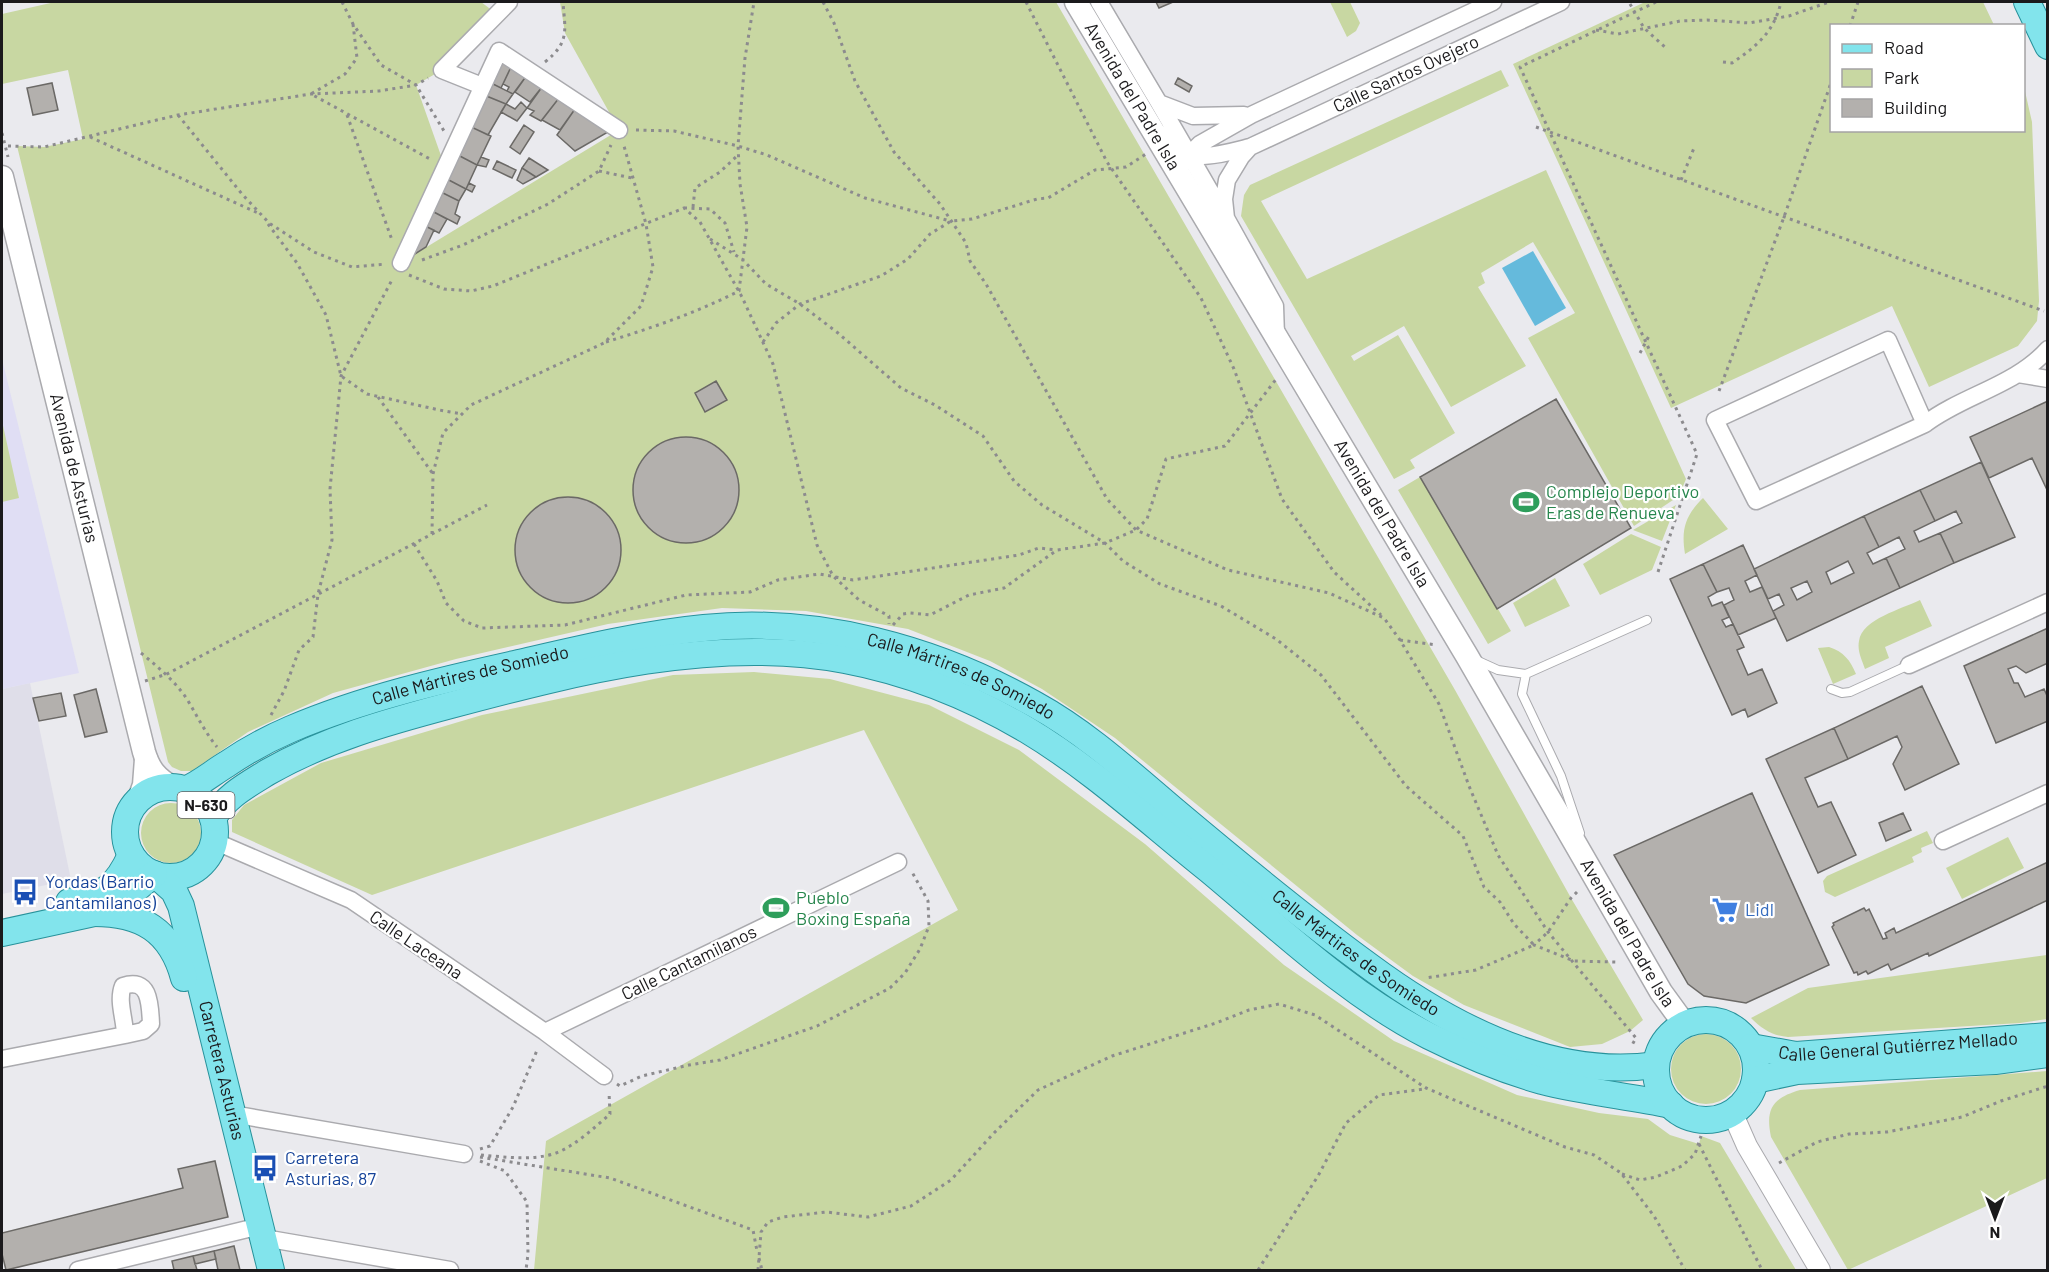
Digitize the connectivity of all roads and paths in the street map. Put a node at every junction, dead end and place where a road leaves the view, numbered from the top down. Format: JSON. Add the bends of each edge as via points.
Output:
{"nodes":[{"id":1,"x":342,"y":2,"type":"edge"},
{"id":2,"x":509,"y":2,"type":"edge"},
{"id":3,"x":563,"y":2,"type":"edge"},
{"id":4,"x":754,"y":2,"type":"edge"},
{"id":5,"x":823,"y":2,"type":"edge"},
{"id":6,"x":1026,"y":2,"type":"edge"},
{"id":7,"x":1076,"y":2,"type":"edge"},
{"id":8,"x":1099,"y":2,"type":"edge"},
{"id":9,"x":1493,"y":2,"type":"edge"},
{"id":10,"x":1561,"y":2,"type":"edge"},
{"id":11,"x":1656,"y":2,"type":"edge"},
{"id":12,"x":1781,"y":2,"type":"edge"},
{"id":13,"x":1829,"y":2,"type":"edge"},
{"id":14,"x":1858,"y":2,"type":"edge"},
{"id":15,"x":2027,"y":2,"type":"edge"},
{"id":16,"x":1630,"y":4,"type":"dead end"},
{"id":17,"x":1635,"y":12,"type":"junction"},
{"id":18,"x":1777,"y":18,"type":"junction"},
{"id":19,"x":353,"y":24,"type":"junction"},
{"id":20,"x":1851,"y":24,"type":"edge"},
{"id":21,"x":1644,"y":28,"type":"junction"},
{"id":22,"x":1596,"y":30,"type":"junction"},
{"id":23,"x":2048,"y":46,"type":"edge"},
{"id":24,"x":1667,"y":49,"type":"dead end"},
{"id":25,"x":1723,"y":62,"type":"dead end"},
{"id":26,"x":442,"y":70,"type":"junction"},
{"id":27,"x":534,"y":73,"type":"junction"},
{"id":28,"x":1123,"y":84,"type":"junction"},
{"id":29,"x":416,"y":85,"type":"junction"},
{"id":30,"x":482,"y":86,"type":"junction"},
{"id":31,"x":1830,"y":86,"type":"edge"},
{"id":32,"x":311,"y":94,"type":"junction"},
{"id":33,"x":1164,"y":105,"type":"junction"},
{"id":34,"x":178,"y":114,"type":"junction"},
{"id":35,"x":347,"y":114,"type":"junction"},
{"id":36,"x":1251,"y":114,"type":"junction"},
{"id":37,"x":1536,"y":127,"type":"dead end"},
{"id":38,"x":619,"y":130,"type":"junction"},
{"id":39,"x":1549,"y":133,"type":"junction"},
{"id":40,"x":90,"y":137,"type":"junction"},
{"id":41,"x":8,"y":146,"type":"dead end"},
{"id":42,"x":738,"y":146,"type":"junction"},
{"id":43,"x":1250,"y":147,"type":"junction"},
{"id":44,"x":454,"y":148,"type":"junction"},
{"id":45,"x":1694,"y":148,"type":"dead end"},
{"id":46,"x":1151,"y":151,"type":"dead end"},
{"id":47,"x":738,"y":155,"type":"junction"},
{"id":48,"x":1189,"y":155,"type":"junction"},
{"id":49,"x":445,"y":167,"type":"junction"},
{"id":50,"x":1112,"y":168,"type":"junction"},
{"id":51,"x":599,"y":171,"type":"junction"},
{"id":52,"x":2,"y":177,"type":"edge"},
{"id":53,"x":633,"y":178,"type":"junction"},
{"id":54,"x":1681,"y":180,"type":"junction"},
{"id":55,"x":684,"y":208,"type":"junction"},
{"id":56,"x":693,"y":208,"type":"junction"},
{"id":57,"x":260,"y":214,"type":"junction"},
{"id":58,"x":1784,"y":218,"type":"junction"},
{"id":59,"x":951,"y":221,"type":"junction"},
{"id":60,"x":1218,"y":221,"type":"junction"},
{"id":61,"x":646,"y":224,"type":"junction"},
{"id":62,"x":710,"y":239,"type":"junction"},
{"id":63,"x":734,"y":254,"type":"junction"},
{"id":64,"x":742,"y":259,"type":"junction"},
{"id":65,"x":401,"y":263,"type":"junction"},
{"id":66,"x":739,"y":291,"type":"junction"},
{"id":67,"x":800,"y":304,"type":"junction"},
{"id":68,"x":2044,"y":311,"type":"dead end"},
{"id":69,"x":1650,"y":334,"type":"dead end"},
{"id":70,"x":763,"y":342,"type":"junction"},
{"id":71,"x":1646,"y":342,"type":"junction"},
{"id":72,"x":604,"y":343,"type":"junction"},
{"id":73,"x":2048,"y":349,"type":"edge"},
{"id":74,"x":1640,"y":353,"type":"dead end"},
{"id":75,"x":1280,"y":373,"type":"dead end"},
{"id":76,"x":2018,"y":374,"type":"junction"},
{"id":77,"x":341,"y":376,"type":"junction"},
{"id":78,"x":2048,"y":379,"type":"edge"},
{"id":79,"x":1719,"y":391,"type":"dead end"},
{"id":80,"x":377,"y":396,"type":"junction"},
{"id":81,"x":462,"y":414,"type":"junction"},
{"id":82,"x":1251,"y":414,"type":"junction"},
{"id":83,"x":1925,"y":424,"type":"junction"},
{"id":84,"x":433,"y":474,"type":"junction"},
{"id":85,"x":487,"y":505,"type":"dead end"},
{"id":86,"x":1136,"y":530,"type":"junction"},
{"id":87,"x":432,"y":534,"type":"junction"},
{"id":88,"x":1105,"y":543,"type":"junction"},
{"id":89,"x":414,"y":544,"type":"junction"},
{"id":90,"x":1057,"y":550,"type":"junction"},
{"id":91,"x":1658,"y":572,"type":"dead end"},
{"id":92,"x":833,"y":576,"type":"junction"},
{"id":93,"x":318,"y":594,"type":"junction"},
{"id":94,"x":2048,"y":602,"type":"edge"},
{"id":95,"x":1384,"y":618,"type":"junction"},
{"id":96,"x":1647,"y":620,"type":"dead end"},
{"id":97,"x":890,"y":626,"type":"junction"},
{"id":98,"x":882,"y":630,"type":"dead end"},
{"id":99,"x":1400,"y":640,"type":"junction"},
{"id":100,"x":1439,"y":645,"type":"dead end"},
{"id":101,"x":135,"y":648,"type":"dead end"},
{"id":102,"x":1467,"y":656,"type":"junction"},
{"id":103,"x":1909,"y":665,"type":"joint"},
{"id":104,"x":167,"y":674,"type":"junction"},
{"id":105,"x":1526,"y":674,"type":"junction"},
{"id":106,"x":144,"y":681,"type":"dead end"},
{"id":107,"x":1832,"y":689,"type":"dead end"},
{"id":108,"x":270,"y":718,"type":"dead end"},
{"id":109,"x":222,"y":753,"type":"dead end"},
{"id":110,"x":146,"y":759,"type":"junction"},
{"id":111,"x":178,"y":788,"type":"junction"},
{"id":112,"x":2048,"y":793,"type":"edge"},
{"id":113,"x":139,"y":799,"type":"junction"},
{"id":114,"x":213,"y":829,"type":"junction"},
{"id":115,"x":1943,"y":842,"type":"dead end"},
{"id":116,"x":131,"y":855,"type":"junction"},
{"id":117,"x":898,"y":862,"type":"joint"},
{"id":118,"x":193,"y":870,"type":"junction"},
{"id":119,"x":155,"y":874,"type":"junction"},
{"id":120,"x":1595,"y":877,"type":"junction"},
{"id":121,"x":1577,"y":892,"type":"dead end"},
{"id":122,"x":180,"y":906,"type":"junction"},
{"id":123,"x":94,"y":913,"type":"junction"},
{"id":124,"x":2,"y":915,"type":"edge"},
{"id":125,"x":1548,"y":932,"type":"junction"},
{"id":126,"x":2,"y":933,"type":"edge"},
{"id":127,"x":1534,"y":945,"type":"junction"},
{"id":128,"x":1574,"y":961,"type":"junction"},
{"id":129,"x":1616,"y":962,"type":"dead end"},
{"id":130,"x":1419,"y":980,"type":"dead end"},
{"id":131,"x":1685,"y":1025,"type":"junction"},
{"id":132,"x":545,"y":1032,"type":"junction"},
{"id":133,"x":125,"y":1035,"type":"dead end"},
{"id":134,"x":2048,"y":1036,"type":"edge"},
{"id":135,"x":1751,"y":1047,"type":"junction"},
{"id":136,"x":1630,"y":1048,"type":"dead end"},
{"id":137,"x":2048,"y":1054,"type":"edge"},
{"id":138,"x":2,"y":1059,"type":"edge"},
{"id":139,"x":1656,"y":1065,"type":"junction"},
{"id":140,"x":221,"y":1066,"type":"junction"},
{"id":141,"x":604,"y":1076,"type":"junction"},
{"id":142,"x":1755,"y":1080,"type":"junction"},
{"id":143,"x":2048,"y":1086,"type":"edge"},
{"id":144,"x":1426,"y":1088,"type":"junction"},
{"id":145,"x":1671,"y":1105,"type":"junction"},
{"id":146,"x":1732,"y":1112,"type":"junction"},
{"id":147,"x":232,"y":1114,"type":"junction"},
{"id":148,"x":1701,"y":1136,"type":"dead end"},
{"id":149,"x":1699,"y":1144,"type":"junction"},
{"id":150,"x":464,"y":1154,"type":"junction"},
{"id":151,"x":1779,"y":1163,"type":"dead end"},
{"id":152,"x":1621,"y":1173,"type":"junction"},
{"id":153,"x":262,"y":1232,"type":"junction"},
{"id":154,"x":758,"y":1254,"type":"junction"},
{"id":155,"x":78,"y":1270,"type":"edge"},
{"id":156,"x":271,"y":1270,"type":"edge"},
{"id":157,"x":450,"y":1270,"type":"edge"},
{"id":158,"x":526,"y":1270,"type":"edge"},
{"id":159,"x":758,"y":1270,"type":"edge"},
{"id":160,"x":762,"y":1270,"type":"edge"},
{"id":161,"x":1258,"y":1270,"type":"edge"},
{"id":162,"x":1685,"y":1270,"type":"edge"},
{"id":163,"x":1762,"y":1270,"type":"edge"},
{"id":164,"x":1820,"y":1270,"type":"edge"}],
"edges":[{"from":1,"to":19,"type":"path"},
{"from":2,"to":26,"type":"street"},
{"from":3,"to":27,"type":"path","via":[[565,33],[559,51]]},
{"from":4,"to":42,"type":"path"},
{"from":5,"to":59,"type":"path","via":[[855,81],[894,152]]},
{"from":6,"to":50,"type":"path"},
{"from":7,"to":28,"type":"main road","name":"Avenida del Padre Isla"},
{"from":8,"to":33,"type":"street"},
{"from":9,"to":36,"type":"street","name":"Calle Santos Ovejero"},
{"from":10,"to":43,"type":"street","name":"Calle Santos Ovejero"},
{"from":11,"to":17,"type":"path"},
{"from":12,"to":18,"type":"path"},
{"from":13,"to":18,"type":"path"},
{"from":14,"to":20,"type":"path"},
{"from":15,"to":23,"type":"main road"},
{"from":16,"to":17,"type":"path"},
{"from":17,"to":21,"type":"path"},
{"from":17,"to":22,"type":"path"},
{"from":18,"to":21,"type":"path","via":[[1749,23],[1680,21]]},
{"from":18,"to":25,"type":"path","via":[[1758,45],[1732,63]]},
{"from":19,"to":29,"type":"path","via":[[381,64]]},
{"from":19,"to":32,"type":"path","via":[[357,58],[345,74]]},
{"from":21,"to":22,"type":"path","via":[[1618,34]]},
{"from":21,"to":24,"type":"path"},
{"from":22,"to":39,"type":"path","via":[[1520,67]]},
{"from":26,"to":29,"type":"path"},
{"from":26,"to":30,"type":"street"},
{"from":27,"to":30,"type":"street","via":[[499,51]]},
{"from":27,"to":38,"type":"street"},
{"from":28,"to":48,"type":"street","via":[[1144,98],[1173,147]]},
{"from":28,"to":60,"type":"main road","name":"Avenida del Padre Isla"},
{"from":29,"to":32,"type":"path"},
{"from":29,"to":44,"type":"path"},
{"from":30,"to":44,"type":"street"},
{"from":31,"to":58,"type":"path"},
{"from":32,"to":34,"type":"path"},
{"from":32,"to":35,"type":"path"},
{"from":33,"to":36,"type":"street","name":"Calle Santos Ovejero","via":[[1193,116]]},
{"from":33,"to":48,"type":"street"},
{"from":34,"to":40,"type":"path"},
{"from":34,"to":57,"type":"path"},
{"from":35,"to":49,"type":"path"},
{"from":35,"to":65,"type":"path"},
{"from":36,"to":48,"type":"street","name":"Calle Santos Ovejero"},
{"from":37,"to":39,"type":"path"},
{"from":38,"to":42,"type":"path","via":[[674,131]]},
{"from":38,"to":51,"type":"path"},
{"from":38,"to":53,"type":"path"},
{"from":39,"to":54,"type":"path"},
{"from":39,"to":71,"type":"path"},
{"from":40,"to":41,"type":"path","via":[[44,147]]},
{"from":40,"to":57,"type":"path"},
{"from":42,"to":47,"type":"path"},
{"from":42,"to":59,"type":"path","via":[[865,198]]},
{"from":43,"to":48,"type":"street","name":"Calle Santos Ovejero","via":[[1222,154]]},
{"from":43,"to":60,"type":"street","name":"Calle Santos Ovejero","via":[[1227,180]]},
{"from":44,"to":49,"type":"street"},
{"from":45,"to":54,"type":"path"},
{"from":46,"to":50,"type":"path","via":[[1126,167]]},
{"from":47,"to":56,"type":"path","via":[[695,188]]},
{"from":47,"to":64,"type":"path","via":[[747,227]]},
{"from":48,"to":60,"type":"street","via":[[1186,169]]},
{"from":49,"to":65,"type":"street"},
{"from":50,"to":59,"type":"path","via":[[1095,170],[1048,198]]},
{"from":50,"to":82,"type":"path","via":[[1201,298]]},
{"from":51,"to":53,"type":"path"},
{"from":51,"to":65,"type":"path","via":[[548,204],[463,245],[415,263]]},
{"from":52,"to":110,"type":"main road","name":"Avenida de Asturias"},
{"from":53,"to":61,"type":"path"},
{"from":54,"to":58,"type":"path"},
{"from":55,"to":56,"type":"path"},
{"from":55,"to":61,"type":"path"},
{"from":55,"to":62,"type":"path","via":[[700,222]]},
{"from":56,"to":63,"type":"path","via":[[710,208],[725,223]]},
{"from":57,"to":65,"type":"path","via":[[314,252],[352,267]]},
{"from":57,"to":77,"type":"path","via":[[297,263],[326,315]]},
{"from":58,"to":68,"type":"path"},
{"from":58,"to":79,"type":"path"},
{"from":59,"to":67,"type":"path","via":[[930,234],[908,260],[881,276]]},
{"from":59,"to":86,"type":"path","via":[[966,243],[970,261],[1107,499]]},
{"from":60,"to":102,"type":"main road","name":"Avenida del Padre Isla","via":[[1276,340]]},
{"from":61,"to":65,"type":"path","via":[[493,286],[471,291],[444,289],[411,278]]},
{"from":61,"to":72,"type":"path","via":[[653,267],[641,306]]},
{"from":62,"to":63,"type":"path"},
{"from":62,"to":66,"type":"path"},
{"from":63,"to":64,"type":"path"},
{"from":64,"to":66,"type":"path"},
{"from":64,"to":67,"type":"path","via":[[766,284]]},
{"from":65,"to":77,"type":"path"},
{"from":66,"to":70,"type":"path"},
{"from":66,"to":72,"type":"path","via":[[712,305]]},
{"from":67,"to":70,"type":"path","via":[[776,323]]},
{"from":67,"to":88,"type":"path","via":[[901,388],[983,436],[1014,481],[1042,505]]},
{"from":69,"to":71,"type":"path"},
{"from":70,"to":92,"type":"path","via":[[773,364],[817,545]]},
{"from":71,"to":74,"type":"path"},
{"from":71,"to":91,"type":"path","via":[[1697,454]]},
{"from":72,"to":81,"type":"path","via":[[471,405]]},
{"from":73,"to":76,"type":"street"},
{"from":75,"to":82,"type":"path"},
{"from":76,"to":78,"type":"street"},
{"from":76,"to":83,"type":"street","via":[[1940,412]]},
{"from":77,"to":80,"type":"path","via":[[367,394]]},
{"from":77,"to":93,"type":"path","via":[[330,489],[332,540]]},
{"from":80,"to":81,"type":"path"},
{"from":80,"to":84,"type":"path"},
{"from":81,"to":84,"type":"path","via":[[443,433]]},
{"from":82,"to":86,"type":"path","via":[[1225,446],[1166,459],[1148,519]]},
{"from":82,"to":95,"type":"path","via":[[1282,499],[1334,572]]},
{"from":83,"to":83,"type":"street","via":[[1888,340],[1715,420],[1756,501]]},
{"from":84,"to":87,"type":"path"},
{"from":85,"to":87,"type":"path"},
{"from":86,"to":88,"type":"path"},
{"from":86,"to":95,"type":"path","via":[[1228,570],[1329,593]]},
{"from":87,"to":89,"type":"path"},
{"from":88,"to":90,"type":"path"},
{"from":88,"to":127,"type":"path","via":[[1123,561],[1160,584],[1221,606],[1276,639],[1321,675],[1406,786],[1463,836],[1484,887]]},
{"from":89,"to":92,"type":"path","via":[[446,603],[464,621],[482,628],[565,625],[686,595],[750,592],[778,580],[819,574]]},
{"from":89,"to":93,"type":"path"},
{"from":90,"to":92,"type":"path","via":[[1039,548],[1019,555],[853,580]]},
{"from":90,"to":97,"type":"path","via":[[1004,588],[969,595],[930,615],[903,614]]},
{"from":92,"to":97,"type":"path","via":[[860,600],[889,616]]},
{"from":93,"to":104,"type":"path"},
{"from":93,"to":108,"type":"path","via":[[313,637],[299,650],[285,691]]},
{"from":94,"to":103,"type":"street"},
{"from":95,"to":99,"type":"path"},
{"from":96,"to":105,"type":"lane"},
{"from":97,"to":98,"type":"path"},
{"from":99,"to":100,"type":"path"},
{"from":99,"to":125,"type":"path","via":[[1439,704],[1498,855]]},
{"from":101,"to":104,"type":"path"},
{"from":102,"to":105,"type":"lane","via":[[1498,670]]},
{"from":102,"to":120,"type":"main road","name":"Avenida del Padre Isla"},
{"from":103,"to":107,"type":"lane","via":[[1850,692]]},
{"from":104,"to":106,"type":"path"},
{"from":104,"to":109,"type":"path"},
{"from":105,"to":120,"type":"lane","via":[[1522,694],[1561,776]]},
{"from":110,"to":111,"type":"main road","name":"Avenida de Asturias","number":"N-630","via":[[159,780]]},
{"from":110,"to":113,"type":"main road","name":"Avenida de Asturias"},
{"from":111,"to":113,"type":"main road","number":"N-630","via":[[160,788]]},
{"from":111,"to":114,"type":"main road","number":"N-630","via":[[197,796],[207,806]]},
{"from":111,"to":139,"type":"main road","name":"Calle Mártires de Somiedo","via":[[203,782],[287,730],[383,696],[480,671],[708,627],[775,627],[847,635],[945,662],[1036,705],[1095,744],[1319,929],[1450,1020],[1555,1059],[1614,1069]]},
{"from":112,"to":115,"type":"street"},
{"from":113,"to":116,"type":"main road","via":[[125,825]]},
{"from":114,"to":118,"type":"main road","number":"N-630","via":[[210,852]]},
{"from":114,"to":132,"type":"street","name":"Calle Laceana","via":[[351,900]]},
{"from":114,"to":145,"type":"main road","name":"Calle Mártires de Somiedo","via":[[221,804],[243,786],[299,754],[383,723],[596,670],[700,654],[768,652],[844,660],[928,683],[1027,731],[1084,769],[1349,985],[1424,1034],[1541,1080]]},
{"from":116,"to":119,"type":"main road"},
{"from":116,"to":124,"type":"main road","via":[[122,876],[110,888],[91,897]]},
{"from":117,"to":132,"type":"street","name":"Calle Cantamilanos"},
{"from":117,"to":141,"type":"path","via":[[907,863],[928,901],[928,926],[920,949],[890,988],[817,1026],[720,1060],[642,1076],[621,1086]]},
{"from":118,"to":119,"type":"main road","via":[[169,877]]},
{"from":118,"to":122,"type":"main road","number":"N-630","via":[[184,884]]},
{"from":119,"to":122,"type":"main road","name":"Carretera Asturias","via":[[174,891]]},
{"from":119,"to":123,"type":"main road","via":[[114,907]]},
{"from":120,"to":131,"type":"main road","name":"Avenida del Padre Isla","via":[[1661,992]]},
{"from":121,"to":125,"type":"path"},
{"from":122,"to":140,"type":"main road","name":"Carretera Asturias"},
{"from":123,"to":126,"type":"main road"},
{"from":123,"to":140,"type":"main road","via":[[140,920],[172,947],[205,1048]]},
{"from":125,"to":127,"type":"path"},
{"from":125,"to":128,"type":"path"},
{"from":127,"to":128,"type":"path"},
{"from":127,"to":130,"type":"path","via":[[1476,970]]},
{"from":128,"to":129,"type":"path"},
{"from":128,"to":136,"type":"path","via":[[1636,1038]]},
{"from":131,"to":135,"type":"main road","via":[[1715,1022],[1729,1026]]},
{"from":131,"to":139,"type":"main road","via":[[1665,1042]]},
{"from":132,"to":141,"type":"street","name":"Calle Laceana"},
{"from":132,"to":150,"type":"path","via":[[513,1107],[490,1146]]},
{"from":133,"to":138,"type":"street"},
{"from":134,"to":135,"type":"main road","name":"Calle General Gutiérrez Mellado","via":[[1796,1055]]},
{"from":135,"to":142,"type":"main road","via":[[1756,1063]]},
{"from":137,"to":142,"type":"main road","name":"Calle General Gutiérrez Mellado","via":[[1995,1061],[1797,1071]]},
{"from":139,"to":145,"type":"main road","via":[[1660,1093]]},
{"from":140,"to":147,"type":"main road","name":"Carretera Asturias"},
{"from":141,"to":150,"type":"path","via":[[610,1094],[610,1114],[589,1133],[556,1153],[524,1158]]},
{"from":142,"to":146,"type":"main road","via":[[1747,1099]]},
{"from":143,"to":151,"type":"path","via":[[1962,1118],[1817,1142]]},
{"from":144,"to":152,"type":"path","via":[[1565,1147],[1594,1155]]},
{"from":144,"to":154,"type":"path","via":[[1315,1015],[1278,1004],[1249,1010],[1112,1056],[1038,1090],[951,1180],[911,1206],[868,1217],[826,1212],[783,1216],[768,1222],[761,1232]]},
{"from":144,"to":161,"type":"path","via":[[1379,1095],[1346,1123],[1318,1176]]},
{"from":145,"to":146,"type":"main road","via":[[1698,1119],[1718,1119]]},
{"from":146,"to":164,"type":"street","via":[[1747,1146]]},
{"from":147,"to":150,"type":"street"},
{"from":147,"to":153,"type":"main road","name":"Carretera Asturias"},
{"from":148,"to":149,"type":"path"},
{"from":149,"to":152,"type":"path","via":[[1682,1166],[1656,1177],[1640,1180]]},
{"from":149,"to":163,"type":"path"},
{"from":150,"to":154,"type":"path","via":[[610,1178],[753,1230]]},
{"from":150,"to":158,"type":"path","via":[[505,1171],[527,1202]]},
{"from":152,"to":162,"type":"path","via":[[1654,1216]]},
{"from":153,"to":155,"type":"street"},
{"from":153,"to":156,"type":"main road","name":"Carretera Asturias"},
{"from":153,"to":157,"type":"street"},
{"from":154,"to":159,"type":"path"},
{"from":154,"to":160,"type":"path"}]}
